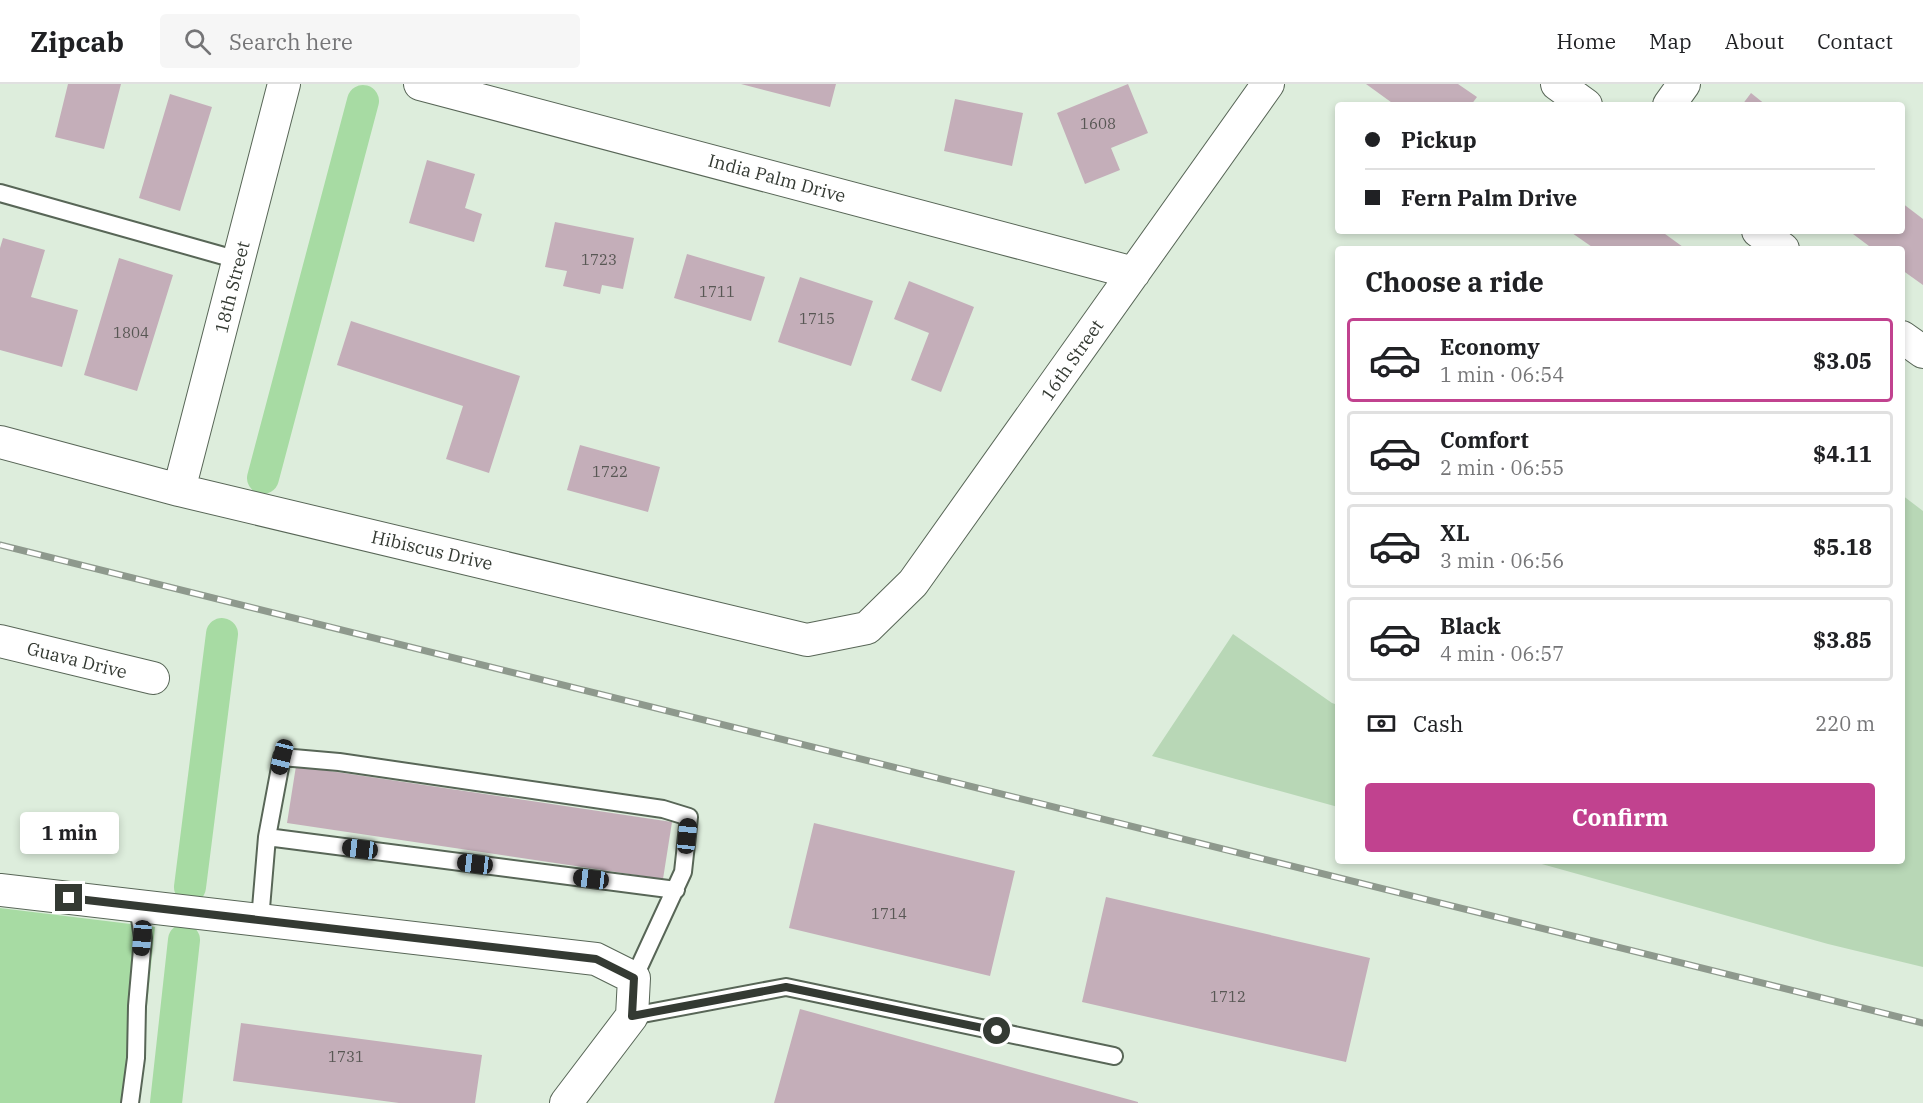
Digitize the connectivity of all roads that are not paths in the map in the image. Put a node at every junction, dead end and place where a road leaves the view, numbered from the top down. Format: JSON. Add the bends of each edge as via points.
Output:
{"nodes":[{"id":1,"x":284,"y":84,"type":"edge"},
{"id":2,"x":420,"y":84,"type":"edge"},
{"id":3,"x":1268,"y":84,"type":"edge"},
{"id":4,"x":1557,"y":84,"type":"edge"},
{"id":5,"x":1684,"y":84,"type":"edge"},
{"id":6,"x":1582,"y":102,"type":"edge"},
{"id":7,"x":1671,"y":102,"type":"edge"},
{"id":8,"x":0,"y":193,"type":"edge"},
{"id":9,"x":1762,"y":234,"type":"edge"},
{"id":10,"x":1779,"y":246,"type":"edge"},
{"id":11,"x":238,"y":260,"type":"junction"},
{"id":12,"x":1134,"y":273,"type":"junction"},
{"id":13,"x":1905,"y":339,"type":"edge"},
{"id":14,"x":1923,"y":352,"type":"edge"},
{"id":15,"x":0,"y":442,"type":"edge"},
{"id":16,"x":179,"y":490,"type":"junction"},
{"id":17,"x":867,"y":628,"type":"joint"},
{"id":18,"x":0,"y":641,"type":"edge"},
{"id":19,"x":153,"y":678,"type":"dead end"},
{"id":20,"x":267,"y":837,"type":"junction"},
{"id":21,"x":0,"y":890,"type":"edge"},
{"id":22,"x":676,"y":890,"type":"junction"},
{"id":23,"x":138,"y":906,"type":"junction"},
{"id":24,"x":260,"y":920,"type":"junction"},
{"id":25,"x":634,"y":978,"type":"junction"},
{"id":26,"x":632,"y":1016,"type":"junction"},
{"id":27,"x":1114,"y":1056,"type":"dead end"},
{"id":28,"x":130,"y":1103,"type":"edge"},
{"id":29,"x":566,"y":1103,"type":"edge"}],
"edges":[{"from":1,"to":11,"type":"street","name":"18th Street"},
{"from":2,"to":12,"type":"street","name":"India Palm Drive"},
{"from":3,"to":12,"type":"street","name":"16th Street"},
{"from":4,"to":6,"type":"street"},
{"from":5,"to":7,"type":"street"},
{"from":8,"to":11,"type":"lane"},
{"from":9,"to":10,"type":"street"},
{"from":11,"to":16,"type":"street","name":"18th Street"},
{"from":12,"to":17,"type":"street","name":"16th Street","via":[[913,583]]},
{"from":13,"to":14,"type":"street"},
{"from":15,"to":16,"type":"street","name":"Hibiscus Drive"},
{"from":16,"to":17,"type":"street","name":"Hibiscus Drive","via":[[807,640]]},
{"from":18,"to":19,"type":"street","name":"Guava Drive"},
{"from":20,"to":22,"type":"lane"},
{"from":20,"to":22,"type":"lane","via":[[282,757],[339,762],[663,809],[689,817],[683,872]]},
{"from":20,"to":24,"type":"lane"},
{"from":21,"to":23,"type":"street"},
{"from":22,"to":25,"type":"lane"},
{"from":23,"to":24,"type":"street"},
{"from":23,"to":28,"type":"lane","via":[[142,938]]},
{"from":24,"to":25,"type":"street","via":[[596,959]]},
{"from":25,"to":26,"type":"street"},
{"from":26,"to":27,"type":"lane","via":[[786,987]]},
{"from":26,"to":29,"type":"street"}]}
